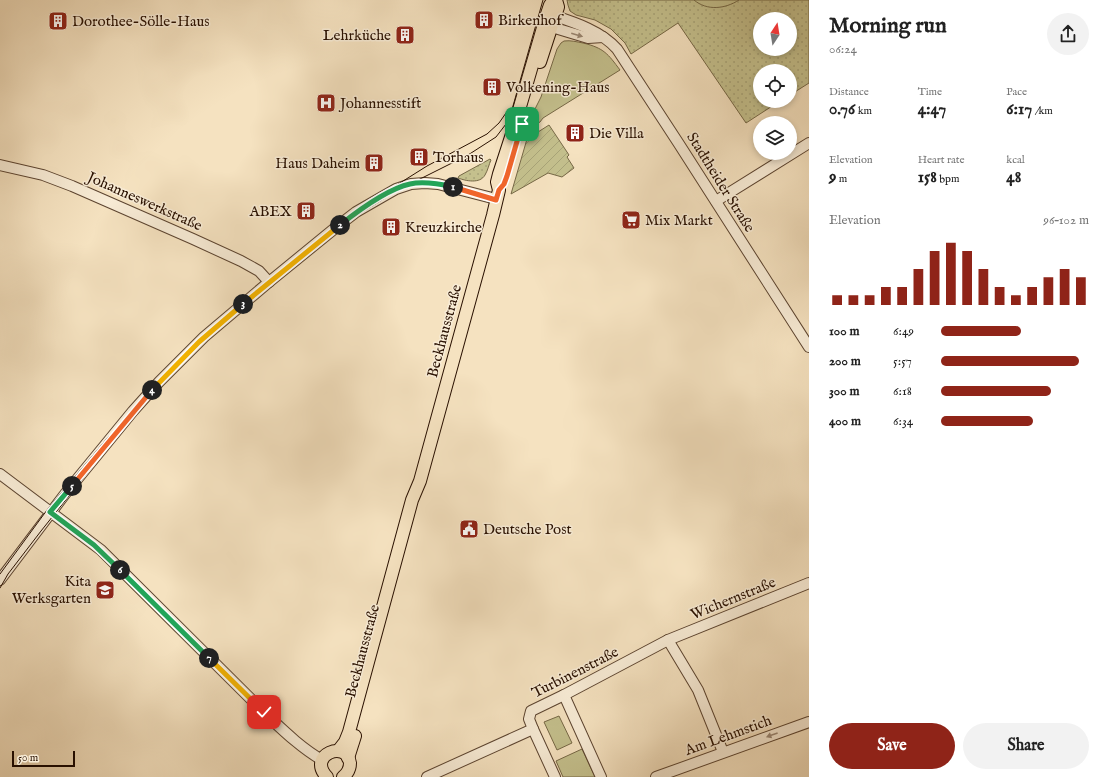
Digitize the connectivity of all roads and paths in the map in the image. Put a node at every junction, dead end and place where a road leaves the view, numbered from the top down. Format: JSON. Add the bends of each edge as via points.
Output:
{"nodes":[{"id":1,"x":555,"y":0,"type":"edge"},
{"id":2,"x":550,"y":20,"type":"junction"},
{"id":3,"x":809,"y":143,"type":"edge"},
{"id":4,"x":0,"y":165,"type":"edge"},
{"id":5,"x":498,"y":195,"type":"junction"},
{"id":6,"x":716,"y":201,"type":"junction"},
{"id":7,"x":269,"y":282,"type":"junction"},
{"id":8,"x":809,"y":347,"type":"edge"},
{"id":9,"x":0,"y":474,"type":"edge"},
{"id":10,"x":50,"y":512,"type":"junction"},
{"id":11,"x":0,"y":580,"type":"edge"},
{"id":12,"x":809,"y":583,"type":"edge"},
{"id":13,"x":668,"y":640,"type":"junction"},
{"id":14,"x":564,"y":696,"type":"junction"},
{"id":15,"x":809,"y":722,"type":"edge"},
{"id":16,"x":533,"y":729,"type":"junction"},
{"id":17,"x":723,"y":752,"type":"junction"},
{"id":18,"x":343,"y":755,"type":"junction"},
{"id":19,"x":322,"y":760,"type":"junction"},
{"id":20,"x":327,"y":777,"type":"edge"},
{"id":21,"x":343,"y":777,"type":"edge"},
{"id":22,"x":427,"y":777,"type":"edge"},
{"id":23,"x":555,"y":777,"type":"edge"},
{"id":24,"x":601,"y":777,"type":"edge"},
{"id":25,"x":656,"y":777,"type":"edge"}],
"edges":[{"from":1,"to":2,"type":"main road","name":"Beckhausstraße","via":[[558,7]]},
{"from":2,"to":5,"type":"main road","name":"Beckhausstraße","via":[[499,174]]},
{"from":2,"to":6,"type":"street","name":"Stadtheider Straße","via":[[588,38],[603,37],[617,49]]},
{"from":3,"to":6,"type":"street"},
{"from":4,"to":7,"type":"street","name":"Johanneswerkstraße","via":[[43,175],[79,189],[241,261],[259,271]]},
{"from":5,"to":7,"type":"street","via":[[433,183],[415,183],[400,187],[356,212]]},
{"from":5,"to":18,"type":"main road","name":"Beckhausstraße"},
{"from":6,"to":8,"type":"street","name":"Stadtheider Straße"},
{"from":7,"to":10,"type":"street","via":[[199,342],[165,376]]},
{"from":9,"to":10,"type":"street"},
{"from":10,"to":11,"type":"street"},
{"from":10,"to":19,"type":"street","via":[[101,550],[271,719],[300,746]]},
{"from":12,"to":13,"type":"street","name":"Wichernstraße"},
{"from":13,"to":14,"type":"street","name":"Turbinenstraße"},
{"from":13,"to":17,"type":"street","via":[[698,690]]},
{"from":14,"to":16,"type":"street","name":"Turbinenstraße","via":[[531,711],[529,718]]},
{"from":14,"to":24,"type":"street"},
{"from":15,"to":17,"type":"street","name":"Am Lehmstich","one_way":true},
{"from":16,"to":22,"type":"street"},
{"from":16,"to":23,"type":"street"},
{"from":17,"to":25,"type":"street","name":"Am Lehmstich"},
{"from":18,"to":19,"type":"main road","via":[[334,751]]},
{"from":18,"to":21,"type":"main road","via":[[350,765]]},
{"from":19,"to":20,"type":"main road","via":[[322,770]]}]}
